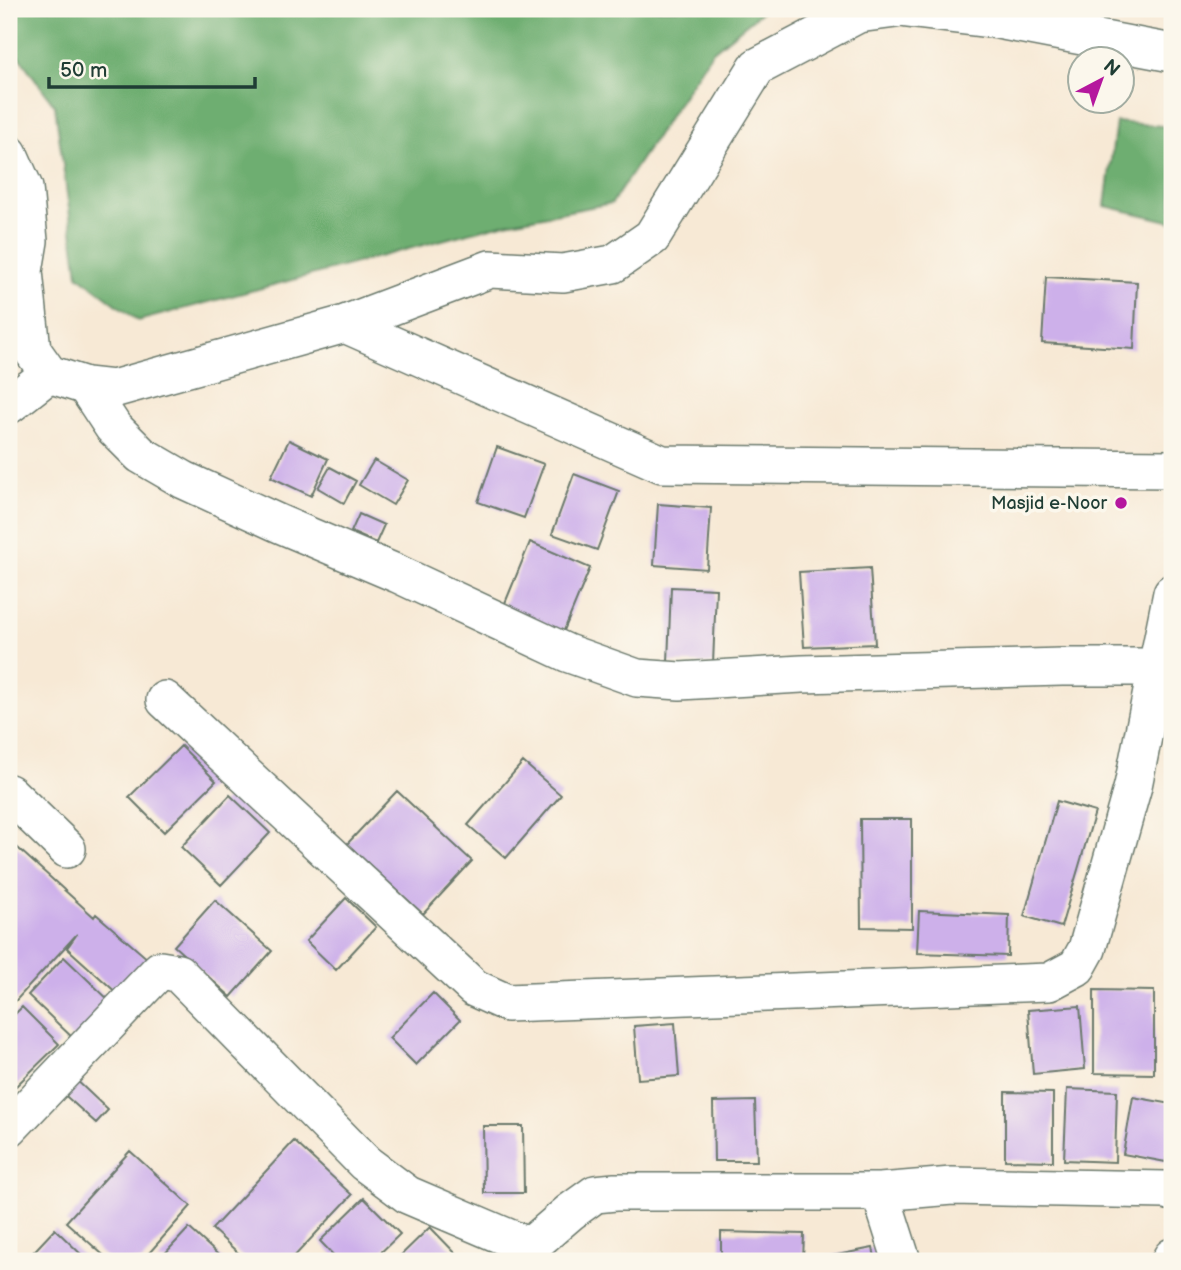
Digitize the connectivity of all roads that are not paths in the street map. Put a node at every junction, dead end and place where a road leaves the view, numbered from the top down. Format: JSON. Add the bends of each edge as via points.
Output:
{"nodes":[{"id":1,"x":896,"y":9,"type":"edge"},
{"id":2,"x":906,"y":9,"type":"edge"},
{"id":3,"x":1172,"y":53,"type":"edge"},
{"id":4,"x":9,"y":154,"type":"edge"},
{"id":5,"x":345,"y":324,"type":"junction"},
{"id":6,"x":30,"y":363,"type":"edge"},
{"id":7,"x":86,"y":386,"type":"junction"},
{"id":8,"x":9,"y":405,"type":"edge"},
{"id":9,"x":1172,"y":469,"type":"edge"},
{"id":10,"x":1172,"y":593,"type":"edge"},
{"id":11,"x":1157,"y":667,"type":"junction"},
{"id":12,"x":165,"y":700,"type":"dead end"},
{"id":13,"x":9,"y":793,"type":"edge"},
{"id":14,"x":67,"y":849,"type":"dead end"},
{"id":15,"x":9,"y":1128,"type":"edge"},
{"id":16,"x":880,"y":1192,"type":"junction"},
{"id":17,"x":1172,"y":1192,"type":"edge"},
{"id":18,"x":521,"y":1254,"type":"edge"},
{"id":19,"x":902,"y":1261,"type":"edge"}],
"edges":[{"from":1,"to":5,"type":"street","via":[[858,14],[757,67],[652,237],[613,264],[563,273],[491,269]]},
{"from":2,"to":3,"type":"street","via":[[998,20]]},
{"from":4,"to":6,"type":"street","via":[[24,188]]},
{"from":5,"to":7,"type":"street","via":[[113,389]]},
{"from":5,"to":9,"type":"street","via":[[662,464]]},
{"from":6,"to":7,"type":"street"},
{"from":6,"to":8,"type":"street"},
{"from":7,"to":11,"type":"street","via":[[113,427],[141,455],[184,480],[567,653],[637,678],[680,681]]},
{"from":10,"to":11,"type":"street"},
{"from":11,"to":12,"type":"street","via":[[1133,786],[1087,949],[1077,967],[1063,975],[1049,982],[507,1003],[474,988]]},
{"from":13,"to":14,"type":"street"},
{"from":15,"to":18,"type":"street","via":[[160,970],[178,974],[365,1163],[408,1195]]},
{"from":16,"to":17,"type":"street","via":[[952,1186]]},
{"from":16,"to":18,"type":"street","via":[[595,1194]]},
{"from":16,"to":19,"type":"street"}]}
